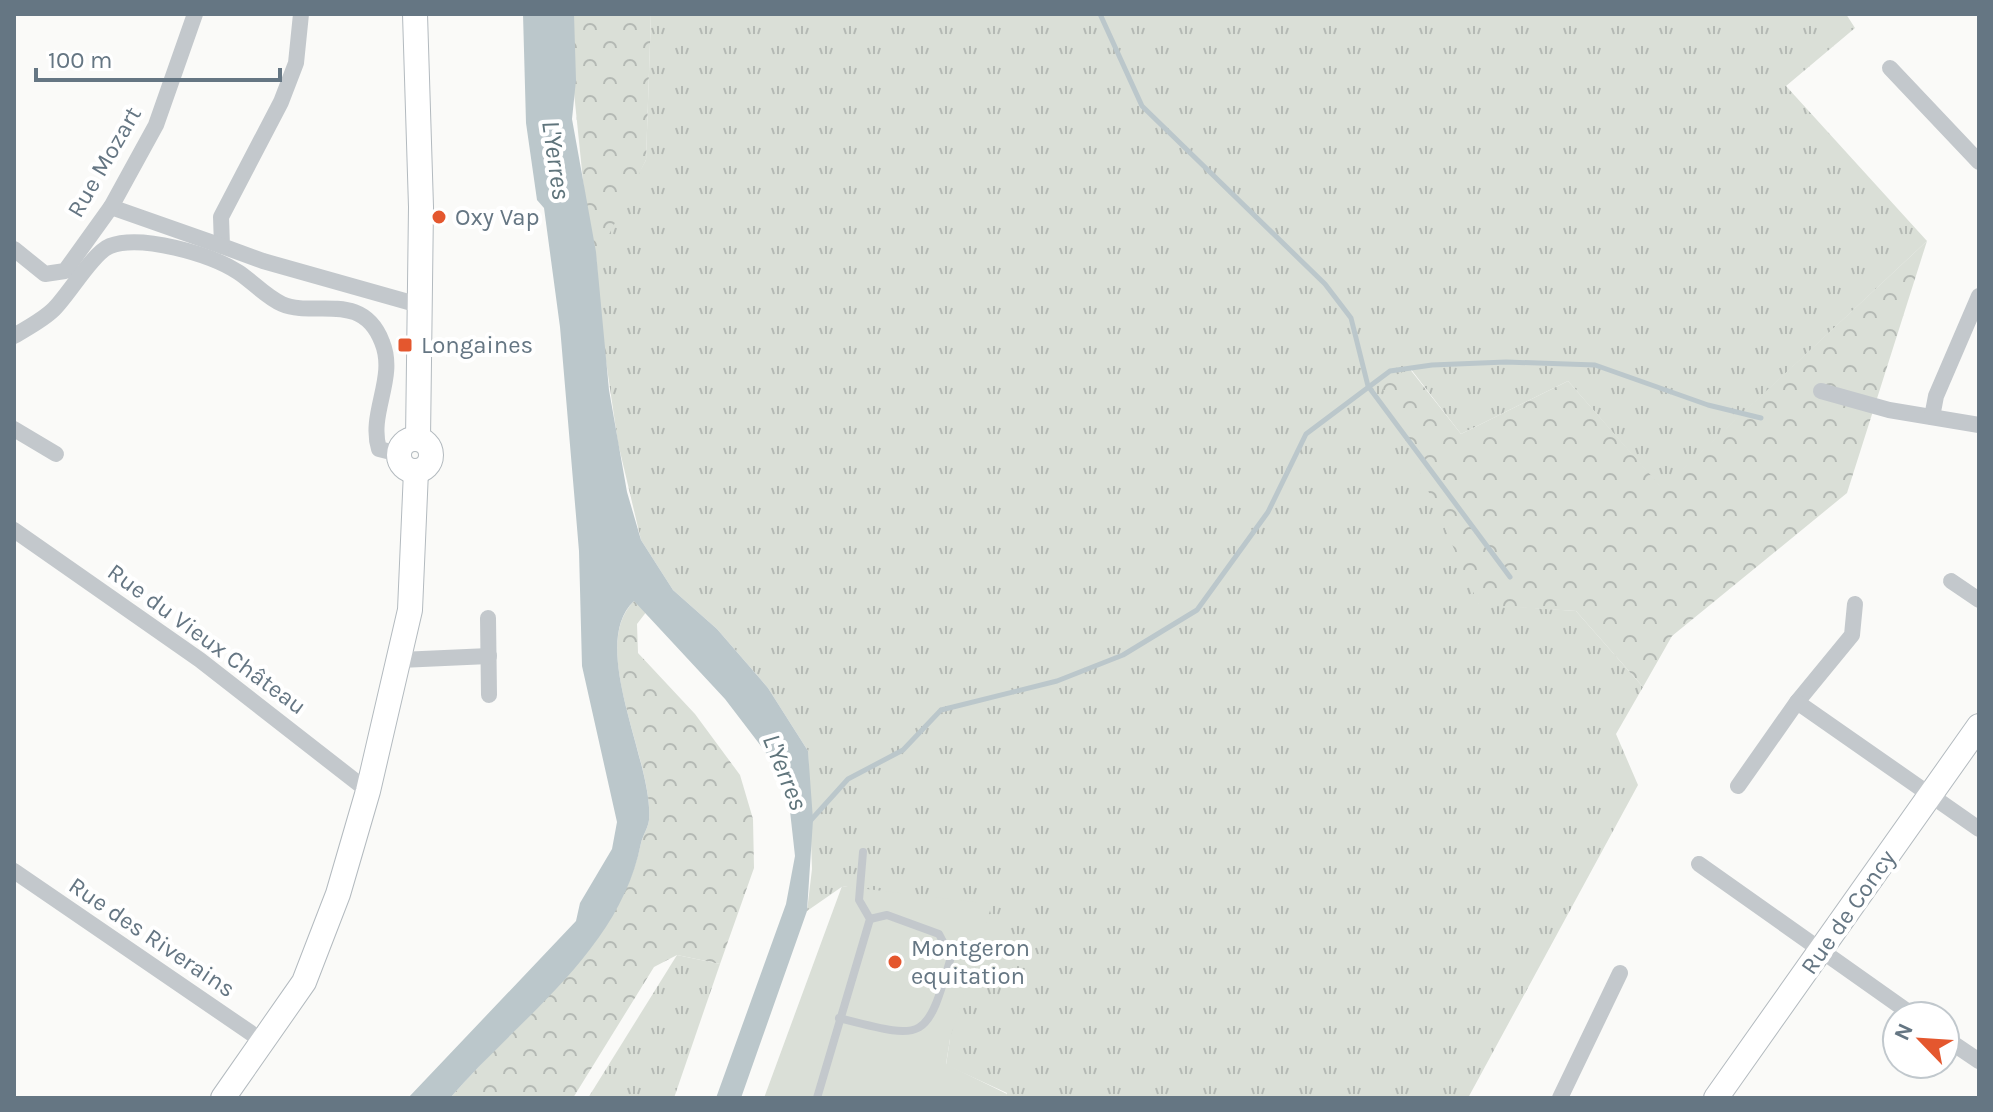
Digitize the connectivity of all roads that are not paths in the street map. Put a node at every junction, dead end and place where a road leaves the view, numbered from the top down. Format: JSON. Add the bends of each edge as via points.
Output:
{"nodes":[{"id":1,"x":195,"y":14,"type":"edge"},
{"id":2,"x":301,"y":14,"type":"edge"},
{"id":3,"x":415,"y":14,"type":"edge"},
{"id":4,"x":1890,"y":68,"type":"dead end"},
{"id":5,"x":1979,"y":162,"type":"edge"},
{"id":6,"x":111,"y":207,"type":"junction"},
{"id":7,"x":222,"y":246,"type":"junction"},
{"id":8,"x":14,"y":249,"type":"edge"},
{"id":9,"x":1979,"y":296,"type":"edge"},
{"id":10,"x":419,"y":305,"type":"junction"},
{"id":11,"x":14,"y":336,"type":"edge"},
{"id":12,"x":1821,"y":391,"type":"dead end"},
{"id":13,"x":1932,"y":417,"type":"junction"},
{"id":14,"x":1979,"y":425,"type":"edge"},
{"id":15,"x":14,"y":429,"type":"edge"},
{"id":16,"x":56,"y":454,"type":"dead end"},
{"id":17,"x":411,"y":455,"type":"junction"},
{"id":18,"x":14,"y":530,"type":"edge"},
{"id":19,"x":1951,"y":581,"type":"dead end"},
{"id":20,"x":1979,"y":600,"type":"edge"},
{"id":21,"x":1855,"y":604,"type":"dead end"},
{"id":22,"x":488,"y":618,"type":"dead end"},
{"id":23,"x":489,"y":656,"type":"junction"},
{"id":24,"x":400,"y":660,"type":"junction"},
{"id":25,"x":489,"y":695,"type":"dead end"},
{"id":26,"x":1797,"y":702,"type":"junction"},
{"id":27,"x":1979,"y":726,"type":"edge"},
{"id":28,"x":1738,"y":786,"type":"dead end"},
{"id":29,"x":368,"y":791,"type":"junction"},
{"id":30,"x":1930,"y":795,"type":"junction"},
{"id":31,"x":1979,"y":829,"type":"edge"},
{"id":32,"x":863,"y":852,"type":"dead end"},
{"id":33,"x":1699,"y":864,"type":"dead end"},
{"id":34,"x":14,"y":871,"type":"edge"},
{"id":35,"x":870,"y":919,"type":"junction"},
{"id":36,"x":1821,"y":951,"type":"junction"},
{"id":37,"x":1620,"y":973,"type":"dead end"},
{"id":38,"x":1891,"y":1000,"type":"edge"},
{"id":39,"x":839,"y":1018,"type":"junction"},
{"id":40,"x":264,"y":1042,"type":"junction"},
{"id":41,"x":1961,"y":1049,"type":"edge"},
{"id":42,"x":1979,"y":1061,"type":"edge"},
{"id":43,"x":223,"y":1098,"type":"edge"},
{"id":44,"x":817,"y":1098,"type":"edge"},
{"id":45,"x":1560,"y":1098,"type":"edge"},
{"id":46,"x":1716,"y":1098,"type":"edge"}],
"edges":[{"from":1,"to":6,"type":"street","name":"Rue Mozart","via":[[156,125]]},
{"from":2,"to":7,"type":"street","via":[[296,63],[221,217]]},
{"from":3,"to":10,"type":"street"},
{"from":4,"to":5,"type":"street"},
{"from":6,"to":7,"type":"street"},
{"from":6,"to":8,"type":"street","name":"Rue Mozart","via":[[60,274],[45,274]]},
{"from":7,"to":10,"type":"street"},
{"from":9,"to":13,"type":"street"},
{"from":10,"to":17,"type":"street"},
{"from":11,"to":17,"type":"street","via":[[52,312],[106,248],[132,240],[176,249],[235,270],[281,304],[350,310],[372,326],[383,343],[386,384],[375,435],[379,449]]},
{"from":12,"to":13,"type":"street"},
{"from":13,"to":14,"type":"street"},
{"from":15,"to":16,"type":"street"},
{"from":17,"to":24,"type":"street","via":[[410,610]]},
{"from":18,"to":29,"type":"street","name":"Rue du Vieux Château","via":[[213,669]]},
{"from":19,"to":20,"type":"street"},
{"from":21,"to":26,"type":"street","via":[[1852,635]]},
{"from":22,"to":23,"type":"street"},
{"from":23,"to":24,"type":"street"},
{"from":23,"to":25,"type":"street"},
{"from":24,"to":29,"type":"street"},
{"from":26,"to":28,"type":"street"},
{"from":26,"to":30,"type":"street"},
{"from":27,"to":30,"type":"street","name":"Rue de Concy"},
{"from":29,"to":40,"type":"street","via":[[321,946]]},
{"from":30,"to":31,"type":"street"},
{"from":30,"to":36,"type":"street","name":"Rue de Concy"},
{"from":32,"to":35,"type":"lane","via":[[859,900]]},
{"from":33,"to":36,"type":"street"},
{"from":34,"to":40,"type":"street","name":"Rue des Riverains"},
{"from":35,"to":39,"type":"lane"},
{"from":35,"to":39,"type":"lane","via":[[887,915],[939,934],[951,957],[934,1015],[920,1028],[895,1032]]},
{"from":36,"to":38,"type":"street"},
{"from":36,"to":46,"type":"street","name":"Rue de Concy"},
{"from":37,"to":45,"type":"street"},
{"from":39,"to":44,"type":"lane"},
{"from":40,"to":43,"type":"street"},
{"from":41,"to":42,"type":"street"}]}
